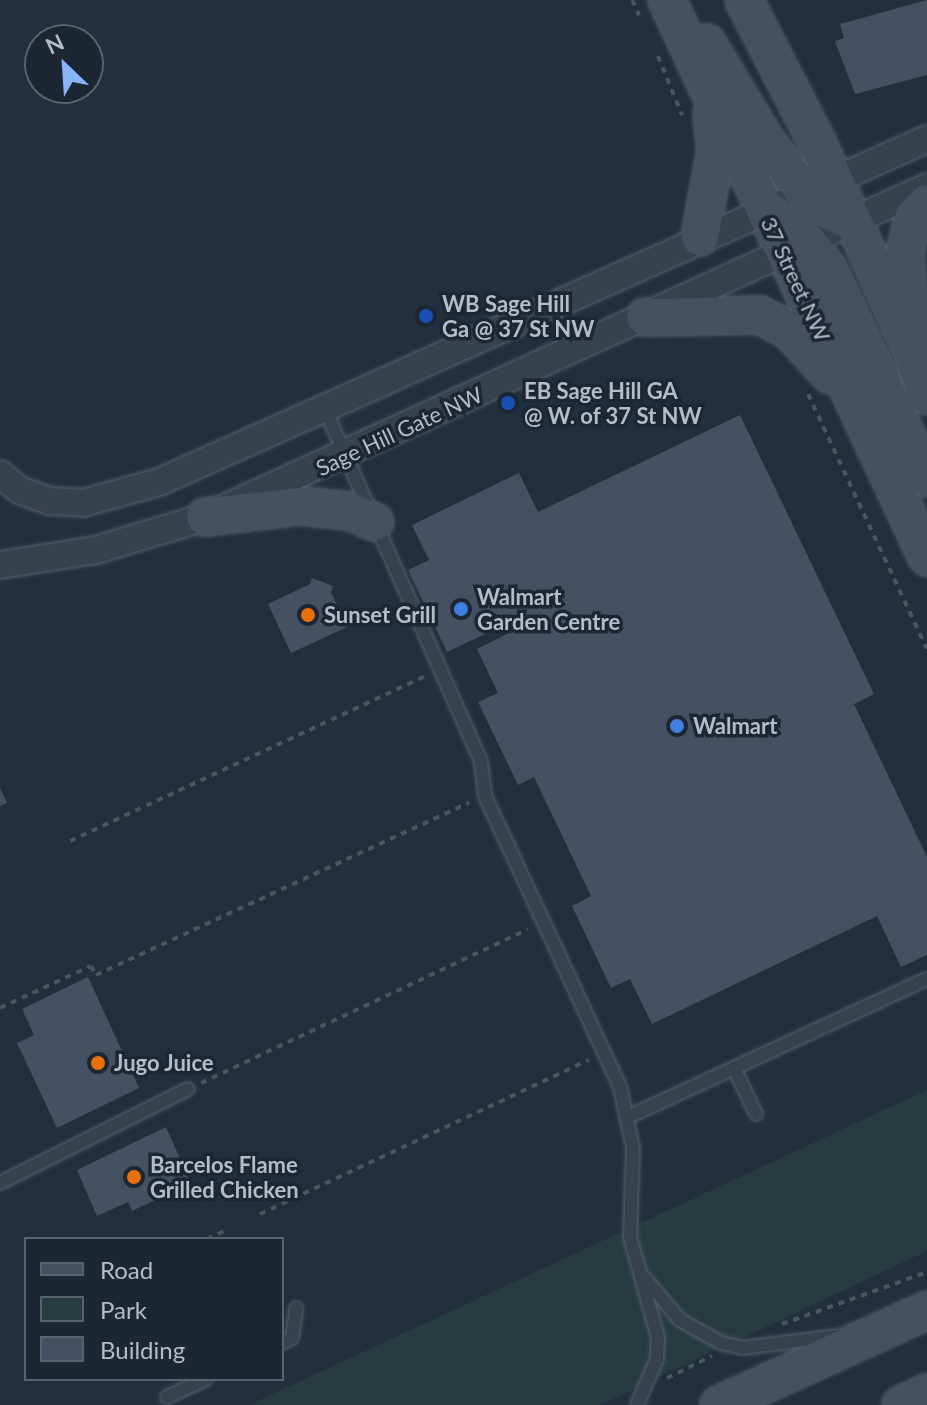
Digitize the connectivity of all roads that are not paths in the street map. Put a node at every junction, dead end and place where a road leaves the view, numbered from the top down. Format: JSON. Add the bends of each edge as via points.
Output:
{"nodes":[{"id":1,"x":667,"y":0,"type":"edge"},
{"id":2,"x":682,"y":0,"type":"edge"},
{"id":3,"x":750,"y":2,"type":"edge"},
{"id":4,"x":710,"y":97,"type":"junction"},
{"id":5,"x":927,"y":139,"type":"edge"},
{"id":6,"x":818,"y":185,"type":"junction"},
{"id":7,"x":927,"y":187,"type":"edge"},
{"id":8,"x":927,"y":203,"type":"edge"},
{"id":9,"x":763,"y":208,"type":"junction"},
{"id":10,"x":853,"y":222,"type":"junction"},
{"id":11,"x":700,"y":237,"type":"junction"},
{"id":12,"x":797,"y":247,"type":"junction"},
{"id":13,"x":645,"y":317,"type":"junction"},
{"id":14,"x":913,"y":353,"type":"junction"},
{"id":15,"x":927,"y":396,"type":"edge"},
{"id":16,"x":854,"y":402,"type":"junction"},
{"id":17,"x":324,"y":407,"type":"junction"},
{"id":18,"x":345,"y":457,"type":"junction"},
{"id":19,"x":0,"y":474,"type":"edge"},
{"id":20,"x":927,"y":478,"type":"edge"},
{"id":21,"x":205,"y":517,"type":"junction"},
{"id":22,"x":375,"y":522,"type":"junction"},
{"id":23,"x":927,"y":557,"type":"edge"},
{"id":24,"x":0,"y":565,"type":"edge"},
{"id":25,"x":927,"y":979,"type":"edge"},
{"id":26,"x":734,"y":1068,"type":"junction"},
{"id":27,"x":188,"y":1089,"type":"road end"},
{"id":28,"x":756,"y":1114,"type":"dead end"},
{"id":29,"x":628,"y":1117,"type":"junction"},
{"id":30,"x":0,"y":1183,"type":"edge"},
{"id":31,"x":638,"y":1269,"type":"junction"},
{"id":32,"x":296,"y":1308,"type":"dead end"},
{"id":33,"x":927,"y":1310,"type":"edge"},
{"id":34,"x":884,"y":1329,"type":"junction"},
{"id":35,"x":284,"y":1342,"type":"edge"},
{"id":36,"x":202,"y":1381,"type":"edge"},
{"id":37,"x":927,"y":1393,"type":"edge"},
{"id":38,"x":167,"y":1397,"type":"dead end"},
{"id":39,"x":637,"y":1405,"type":"edge"},
{"id":40,"x":719,"y":1405,"type":"edge"},
{"id":41,"x":901,"y":1405,"type":"edge"}],
"edges":[{"from":1,"to":4,"type":"street","name":"37 Street NW"},
{"from":2,"to":6,"type":"street","via":[[766,141]]},
{"from":3,"to":6,"type":"street"},
{"from":4,"to":9,"type":"street","name":"37 Street NW"},
{"from":4,"to":11,"type":"street","via":[[716,151]]},
{"from":5,"to":6,"type":"street"},
{"from":6,"to":9,"type":"street"},
{"from":6,"to":10,"type":"street"},
{"from":7,"to":10,"type":"street","name":"Sage Hill Gate NW"},
{"from":8,"to":14,"type":"street","via":[[914,216],[905,252]]},
{"from":9,"to":11,"type":"street"},
{"from":9,"to":12,"type":"street","name":"37 Street NW"},
{"from":10,"to":12,"type":"street","name":"Sage Hill Gate NW"},
{"from":10,"to":14,"type":"street"},
{"from":11,"to":17,"type":"street"},
{"from":12,"to":13,"type":"street","name":"Sage Hill Gate NW"},
{"from":12,"to":16,"type":"street","name":"37 Street NW"},
{"from":12,"to":20,"type":"street","via":[[828,269]]},
{"from":13,"to":16,"type":"street","via":[[738,313],[777,322]]},
{"from":13,"to":18,"type":"street","name":"Sage Hill Gate NW"},
{"from":14,"to":15,"type":"street"},
{"from":16,"to":23,"type":"street","name":"37 Street NW"},
{"from":17,"to":18,"type":"lane"},
{"from":17,"to":19,"type":"street","via":[[159,482],[99,500],[50,501],[19,490]]},
{"from":18,"to":21,"type":"street","name":"Sage Hill Gate NW"},
{"from":18,"to":22,"type":"lane"},
{"from":21,"to":22,"type":"street","via":[[300,506],[350,511]]},
{"from":21,"to":24,"type":"street","name":"Sage Hill Gate NW","via":[[96,550]]},
{"from":22,"to":29,"type":"lane","via":[[481,762],[485,796],[620,1087]]},
{"from":25,"to":26,"type":"lane"},
{"from":26,"to":28,"type":"lane"},
{"from":26,"to":29,"type":"lane"},
{"from":27,"to":30,"type":"lane"},
{"from":29,"to":31,"type":"lane","via":[[633,1148],[630,1237]]},
{"from":31,"to":34,"type":"lane","via":[[680,1320],[721,1343],[742,1348]]},
{"from":31,"to":39,"type":"lane","via":[[658,1348]]},
{"from":32,"to":35,"type":"lane","via":[[292,1338]]},
{"from":33,"to":34,"type":"street"},
{"from":34,"to":40,"type":"street"},
{"from":36,"to":38,"type":"lane"},
{"from":37,"to":41,"type":"street"}]}
